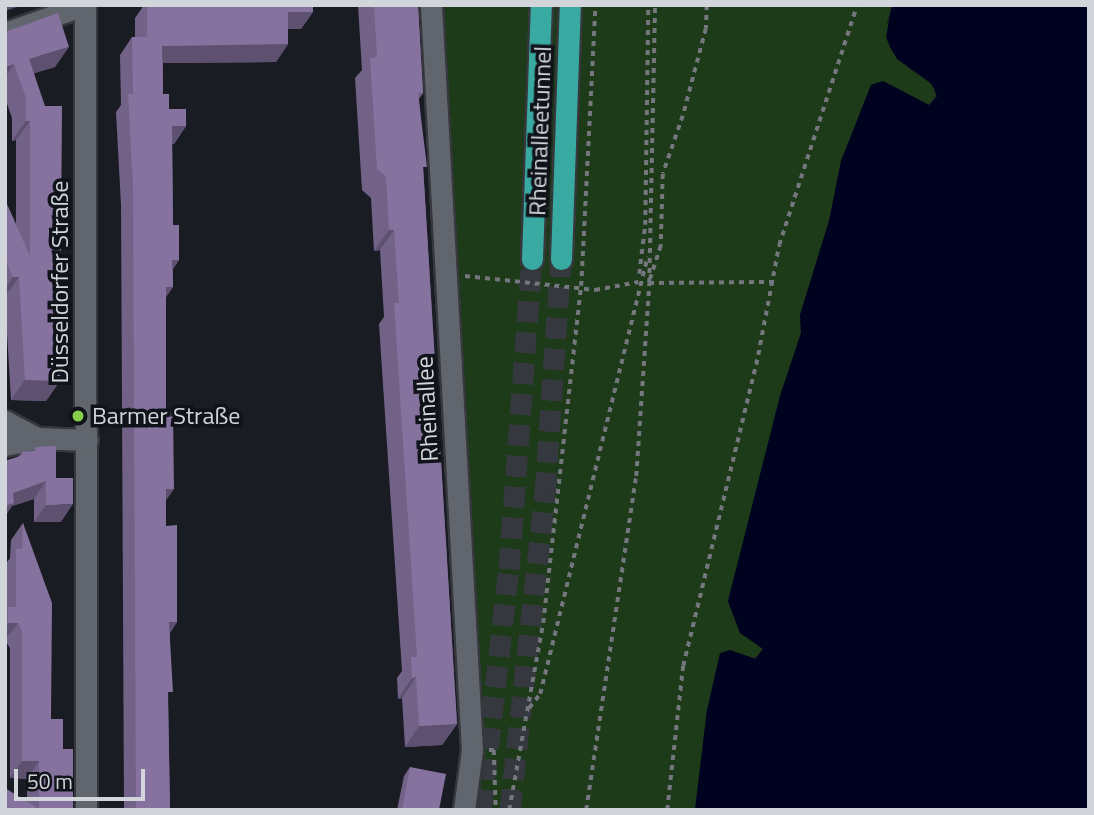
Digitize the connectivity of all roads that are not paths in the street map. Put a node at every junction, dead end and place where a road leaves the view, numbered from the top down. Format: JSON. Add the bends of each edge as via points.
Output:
{"nodes":[{"id":1,"x":84,"y":5,"type":"edge"},
{"id":2,"x":431,"y":5,"type":"edge"},
{"id":3,"x":541,"y":5,"type":"edge"},
{"id":4,"x":570,"y":5,"type":"edge"},
{"id":5,"x":5,"y":33,"type":"edge"},
{"id":6,"x":532,"y":259,"type":"tunnel mouth"},
{"id":7,"x":561,"y":260,"type":"tunnel mouth"},
{"id":8,"x":5,"y":421,"type":"edge"},
{"id":9,"x":37,"y":438,"type":"junction"},
{"id":10,"x":87,"y":440,"type":"junction"},
{"id":11,"x":5,"y":445,"type":"edge"},
{"id":12,"x":86,"y":810,"type":"edge"},
{"id":13,"x":464,"y":810,"type":"edge"}],
"edges":[{"from":1,"to":5,"type":"street"},
{"from":1,"to":10,"type":"street","name":"Düsseldorfer Straße"},
{"from":2,"to":13,"type":"street","name":"Rheinallee","via":[[472,750]]},
{"from":3,"to":6,"type":"highway","name":"Rheinalleetunnel"},
{"from":4,"to":7,"type":"highway","name":"Rheinalleetunnel"},
{"from":8,"to":9,"type":"street"},
{"from":9,"to":10,"type":"street"},
{"from":9,"to":11,"type":"street"},
{"from":10,"to":12,"type":"street","name":"Düsseldorfer Straße"}]}
